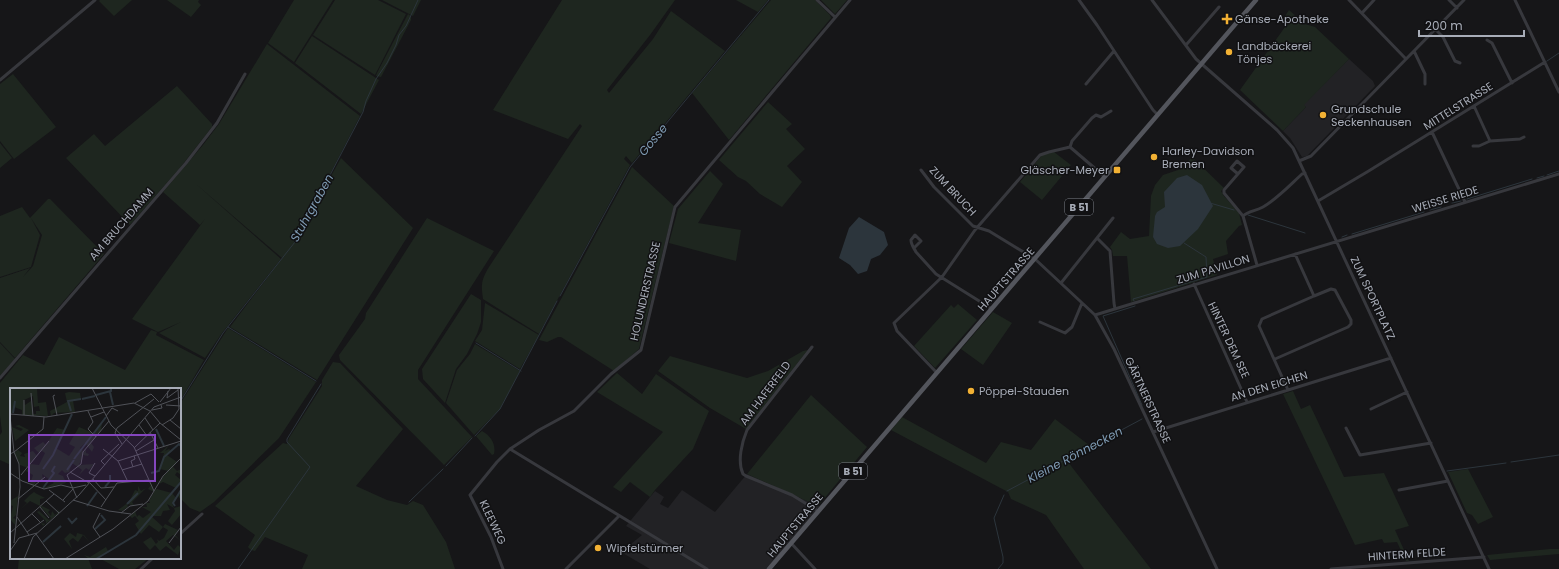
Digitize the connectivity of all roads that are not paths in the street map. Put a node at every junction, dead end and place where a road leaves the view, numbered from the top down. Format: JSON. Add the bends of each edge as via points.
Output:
{"nodes":[{"id":1,"x":95,"y":0,"type":"edge"},
{"id":2,"x":817,"y":0,"type":"edge"},
{"id":3,"x":850,"y":0,"type":"edge"},
{"id":4,"x":1079,"y":0,"type":"edge"},
{"id":5,"x":1152,"y":0,"type":"edge"},
{"id":6,"x":1256,"y":0,"type":"edge"},
{"id":7,"x":1349,"y":0,"type":"edge"},
{"id":8,"x":1374,"y":0,"type":"edge"},
{"id":9,"x":1449,"y":0,"type":"edge"},
{"id":10,"x":1464,"y":0,"type":"edge"},
{"id":11,"x":1515,"y":0,"type":"edge"},
{"id":12,"x":1219,"y":7,"type":"dead end"},
{"id":13,"x":1456,"y":8,"type":"junction"},
{"id":14,"x":1362,"y":13,"type":"junction"},
{"id":15,"x":835,"y":17,"type":"junction"},
{"id":16,"x":1435,"y":29,"type":"junction"},
{"id":17,"x":1487,"y":40,"type":"dead end"},
{"id":18,"x":1186,"y":45,"type":"junction"},
{"id":19,"x":1114,"y":51,"type":"junction"},
{"id":20,"x":1414,"y":51,"type":"junction"},
{"id":21,"x":1406,"y":59,"type":"junction"},
{"id":22,"x":1545,"y":62,"type":"junction"},
{"id":23,"x":1202,"y":64,"type":"junction"},
{"id":24,"x":1460,"y":64,"type":"dead end"},
{"id":25,"x":245,"y":74,"type":"dead end"},
{"id":26,"x":0,"y":80,"type":"edge"},
{"id":27,"x":1512,"y":83,"type":"junction"},
{"id":28,"x":1086,"y":84,"type":"dead end"},
{"id":29,"x":1426,"y":84,"type":"dead end"},
{"id":30,"x":1559,"y":92,"type":"edge"},
{"id":31,"x":1474,"y":106,"type":"junction"},
{"id":32,"x":1111,"y":111,"type":"dead end"},
{"id":33,"x":1158,"y":115,"type":"junction"},
{"id":34,"x":1432,"y":132,"type":"junction"},
{"id":35,"x":1524,"y":137,"type":"dead end"},
{"id":36,"x":1490,"y":141,"type":"junction"},
{"id":37,"x":1473,"y":146,"type":"dead end"},
{"id":38,"x":1070,"y":147,"type":"junction"},
{"id":39,"x":1299,"y":161,"type":"junction"},
{"id":40,"x":921,"y":170,"type":"dead end"},
{"id":41,"x":1305,"y":173,"type":"junction"},
{"id":42,"x":1238,"y":174,"type":"dead end"},
{"id":43,"x":1559,"y":174,"type":"edge"},
{"id":44,"x":1105,"y":177,"type":"junction"},
{"id":45,"x":1318,"y":201,"type":"junction"},
{"id":46,"x":1465,"y":202,"type":"junction"},
{"id":47,"x":1243,"y":216,"type":"junction"},
{"id":48,"x":1113,"y":218,"type":"dead end"},
{"id":49,"x":976,"y":228,"type":"junction"},
{"id":50,"x":1098,"y":240,"type":"junction"},
{"id":51,"x":1337,"y":241,"type":"junction"},
{"id":52,"x":914,"y":248,"type":"dead end"},
{"id":53,"x":1295,"y":254,"type":"junction"},
{"id":54,"x":1035,"y":259,"type":"junction"},
{"id":55,"x":1257,"y":265,"type":"junction"},
{"id":56,"x":942,"y":277,"type":"junction"},
{"id":57,"x":1061,"y":283,"type":"junction"},
{"id":58,"x":1194,"y":284,"type":"junction"},
{"id":59,"x":1314,"y":296,"type":"junction"},
{"id":60,"x":1082,"y":304,"type":"junction"},
{"id":61,"x":992,"y":309,"type":"junction"},
{"id":62,"x":1115,"y":309,"type":"junction"},
{"id":63,"x":1096,"y":315,"type":"junction"},
{"id":64,"x":1040,"y":322,"type":"dead end"},
{"id":65,"x":812,"y":347,"type":"dead end"},
{"id":66,"x":1391,"y":358,"type":"junction"},
{"id":67,"x":1275,"y":359,"type":"junction"},
{"id":68,"x":937,"y":373,"type":"junction"},
{"id":69,"x":0,"y":378,"type":"edge"},
{"id":70,"x":1288,"y":390,"type":"junction"},
{"id":71,"x":1407,"y":392,"type":"junction"},
{"id":72,"x":1247,"y":402,"type":"junction"},
{"id":73,"x":1371,"y":409,"type":"dead end"},
{"id":74,"x":1346,"y":428,"type":"dead end"},
{"id":75,"x":1152,"y":432,"type":"junction"},
{"id":76,"x":1431,"y":443,"type":"junction"},
{"id":77,"x":510,"y":449,"type":"junction"},
{"id":78,"x":1448,"y":481,"type":"junction"},
{"id":79,"x":1399,"y":490,"type":"dead end"},
{"id":80,"x":818,"y":510,"type":"junction"},
{"id":81,"x":202,"y":514,"type":"dead end"},
{"id":82,"x":620,"y":516,"type":"junction"},
{"id":83,"x":181,"y":533,"type":"edge"},
{"id":84,"x":791,"y":543,"type":"junction"},
{"id":85,"x":1484,"y":557,"type":"junction"},
{"id":86,"x":152,"y":559,"type":"edge"},
{"id":87,"x":1383,"y":565,"type":"junction"},
{"id":88,"x":141,"y":569,"type":"edge"},
{"id":89,"x":504,"y":569,"type":"edge"},
{"id":90,"x":566,"y":569,"type":"edge"},
{"id":91,"x":707,"y":569,"type":"edge"},
{"id":92,"x":769,"y":569,"type":"edge"},
{"id":93,"x":815,"y":569,"type":"edge"},
{"id":94,"x":1216,"y":569,"type":"edge"},
{"id":95,"x":1331,"y":569,"type":"edge"},
{"id":96,"x":1383,"y":569,"type":"edge"},
{"id":97,"x":1490,"y":569,"type":"edge"}],
"edges":[{"from":1,"to":26,"type":"street"},
{"from":2,"to":15,"type":"street"},
{"from":3,"to":15,"type":"street","name":"HOLUNDERSTRASSE"},
{"from":4,"to":19,"type":"street"},
{"from":5,"to":18,"type":"street","name":"ZUM SPORTPLATZ"},
{"from":6,"to":23,"type":"main road","name":"HAUPTSTRASSE","number":"B 51"},
{"from":7,"to":14,"type":"street"},
{"from":8,"to":14,"type":"street"},
{"from":9,"to":13,"type":"street"},
{"from":10,"to":13,"type":"street"},
{"from":11,"to":22,"type":"street"},
{"from":12,"to":18,"type":"street"},
{"from":13,"to":16,"type":"street"},
{"from":14,"to":21,"type":"street"},
{"from":15,"to":77,"type":"street","name":"HOLUNDERSTRASSE","via":[[675,206],[641,350],[611,374],[574,411]]},
{"from":16,"to":20,"type":"street"},
{"from":16,"to":24,"type":"street","via":[[1443,37],[1455,61]]},
{"from":17,"to":27,"type":"street","via":[[1492,43]]},
{"from":18,"to":23,"type":"street","name":"ZUM SPORTPLATZ"},
{"from":19,"to":28,"type":"street"},
{"from":19,"to":33,"type":"street"},
{"from":20,"to":21,"type":"street"},
{"from":20,"to":29,"type":"street","via":[[1425,74]]},
{"from":21,"to":39,"type":"street","via":[[1311,156]]},
{"from":22,"to":27,"type":"street","name":"MITTELSTRASSE"},
{"from":22,"to":30,"type":"street"},
{"from":23,"to":33,"type":"main road","name":"HAUPTSTRASSE","number":"B 51"},
{"from":23,"to":39,"type":"street","name":"ZUM SPORTPLATZ","via":[[1284,136]]},
{"from":25,"to":69,"type":"street","name":"AM BRUCHDAMM","via":[[217,123],[186,163]]},
{"from":27,"to":31,"type":"street","name":"MITTELSTRASSE"},
{"from":31,"to":34,"type":"street","name":"MITTELSTRASSE"},
{"from":31,"to":36,"type":"street"},
{"from":32,"to":38,"type":"street","via":[[1101,117],[1096,115],[1092,118],[1072,141]]},
{"from":33,"to":44,"type":"main road","name":"HAUPTSTRASSE","number":"B 51"},
{"from":34,"to":45,"type":"street","name":"MITTELSTRASSE"},
{"from":34,"to":46,"type":"street"},
{"from":35,"to":36,"type":"street"},
{"from":36,"to":37,"type":"street"},
{"from":38,"to":44,"type":"street"},
{"from":38,"to":49,"type":"street","via":[[1040,155]]},
{"from":39,"to":41,"type":"street","name":"ZUM SPORTPLATZ"},
{"from":40,"to":49,"type":"street","name":"ZUM BRUCH","via":[[934,187]]},
{"from":41,"to":45,"type":"street","name":"ZUM SPORTPLATZ"},
{"from":41,"to":47,"type":"street","via":[[1270,203]]},
{"from":42,"to":47,"type":"street","via":[[1224,193]]},
{"from":43,"to":46,"type":"street","name":"WEISSE RIEDE"},
{"from":44,"to":54,"type":"main road","name":"HAUPTSTRASSE","number":"B 51"},
{"from":45,"to":51,"type":"street","name":"ZUM SPORTPLATZ"},
{"from":46,"to":51,"type":"street","name":"WEISSE RIEDE"},
{"from":47,"to":55,"type":"street"},
{"from":48,"to":50,"type":"street"},
{"from":49,"to":54,"type":"street","name":"ZUM BRUCH","via":[[989,231]]},
{"from":49,"to":56,"type":"street"},
{"from":50,"to":57,"type":"street"},
{"from":50,"to":62,"type":"street","via":[[1110,251]]},
{"from":51,"to":53,"type":"street","name":"ZUM PAVILLON"},
{"from":51,"to":66,"type":"street","name":"ZUM SPORTPLATZ"},
{"from":52,"to":56,"type":"street","via":[[936,274]]},
{"from":53,"to":55,"type":"street","name":"ZUM PAVILLON"},
{"from":53,"to":59,"type":"street"},
{"from":54,"to":57,"type":"street","name":"GÄRTNERSTRASSE"},
{"from":54,"to":61,"type":"main road","name":"HAUPTSTRASSE","number":"B 51"},
{"from":55,"to":58,"type":"street","name":"ZUM PAVILLON"},
{"from":56,"to":61,"type":"street"},
{"from":56,"to":68,"type":"street","via":[[894,323],[897,331]]},
{"from":57,"to":60,"type":"street","name":"GÄRTNERSTRASSE"},
{"from":58,"to":62,"type":"street","name":"ZUM PAVILLON"},
{"from":58,"to":72,"type":"street","name":"HINTER DEM SEE"},
{"from":59,"to":67,"type":"street","via":[[1260,322]]},
{"from":59,"to":67,"type":"street","via":[[1335,290],[1351,324]]},
{"from":60,"to":63,"type":"street","name":"GÄRTNERSTRASSE"},
{"from":60,"to":64,"type":"street","via":[[1072,327],[1065,333]]},
{"from":61,"to":68,"type":"main road","name":"HAUPTSTRASSE","number":"B 51"},
{"from":62,"to":63,"type":"street","name":"ZUM PAVILLON"},
{"from":63,"to":75,"type":"street","name":"GÄRTNERSTRASSE"},
{"from":65,"to":80,"type":"street","name":"AM HAFERFELD","via":[[747,430],[742,442],[741,464],[746,476],[792,495]]},
{"from":66,"to":70,"type":"street","name":"AN DEN EICHEN"},
{"from":66,"to":71,"type":"street","name":"ZUM SPORTPLATZ"},
{"from":67,"to":70,"type":"street"},
{"from":68,"to":80,"type":"main road","name":"HAUPTSTRASSE","number":"B 51"},
{"from":70,"to":72,"type":"street","name":"AN DEN EICHEN"},
{"from":71,"to":73,"type":"street"},
{"from":71,"to":76,"type":"street","name":"ZUM SPORTPLATZ"},
{"from":72,"to":75,"type":"street","name":"AN DEN EICHEN"},
{"from":74,"to":76,"type":"street","via":[[1360,455]]},
{"from":75,"to":94,"type":"street","name":"GÄRTNERSTRASSE"},
{"from":76,"to":78,"type":"street","name":"ZUM SPORTPLATZ"},
{"from":77,"to":82,"type":"street"},
{"from":77,"to":89,"type":"street","name":"KLEEWEG","via":[[470,495]]},
{"from":78,"to":79,"type":"street"},
{"from":78,"to":85,"type":"street","name":"ZUM SPORTPLATZ"},
{"from":80,"to":84,"type":"main road","name":"HAUPTSTRASSE","number":"B 51"},
{"from":81,"to":83,"type":"street"},
{"from":82,"to":90,"type":"street"},
{"from":82,"to":91,"type":"street"},
{"from":84,"to":92,"type":"main road","name":"HAUPTSTRASSE","number":"B 51"},
{"from":84,"to":93,"type":"street"},
{"from":85,"to":87,"type":"street","name":"HINTERM FELDE"},
{"from":85,"to":97,"type":"street","name":"ZUM SPORTPLATZ"},
{"from":86,"to":88,"type":"street"},
{"from":87,"to":95,"type":"street","name":"HINTERM FELDE"},
{"from":87,"to":96,"type":"street"}]}
